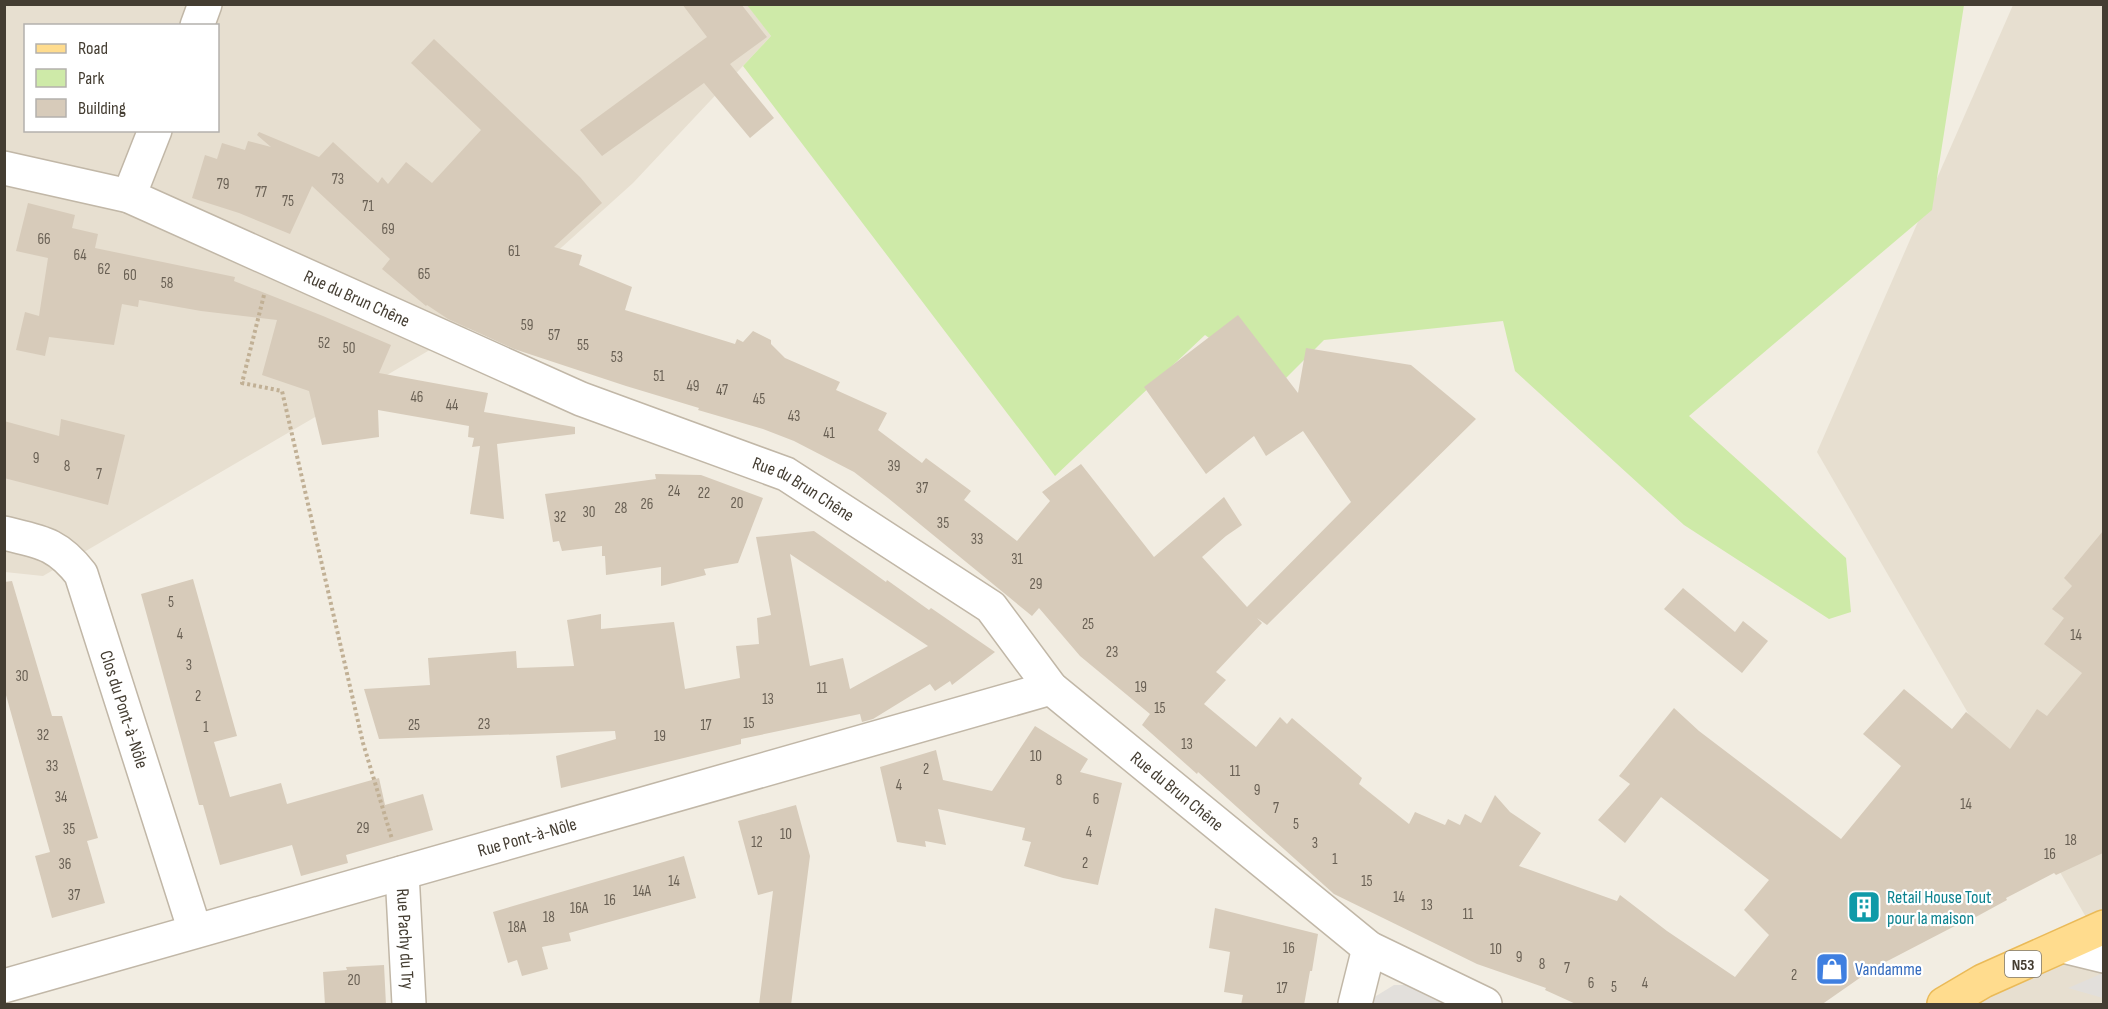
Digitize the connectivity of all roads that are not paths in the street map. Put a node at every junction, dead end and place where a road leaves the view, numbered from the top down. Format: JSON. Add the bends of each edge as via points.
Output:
{"nodes":[{"id":1,"x":205,"y":4,"type":"edge"},
{"id":2,"x":198,"y":24,"type":"edge"},
{"id":3,"x":154,"y":132,"type":"edge"},
{"id":4,"x":4,"y":168,"type":"edge"},
{"id":5,"x":129,"y":195,"type":"junction"},
{"id":6,"x":4,"y":533,"type":"edge"},
{"id":7,"x":1051,"y":688,"type":"junction"},
{"id":8,"x":402,"y":873,"type":"junction"},
{"id":9,"x":2103,"y":927,"type":"edge"},
{"id":10,"x":195,"y":931,"type":"junction"},
{"id":11,"x":2063,"y":946,"type":"junction"},
{"id":12,"x":1369,"y":948,"type":"junction"},
{"id":13,"x":2103,"y":956,"type":"edge"},
{"id":14,"x":4,"y":986,"type":"edge"},
{"id":15,"x":409,"y":1005,"type":"edge"},
{"id":16,"x":1355,"y":1005,"type":"edge"},
{"id":17,"x":1485,"y":1005,"type":"edge"},
{"id":18,"x":1944,"y":1005,"type":"edge"}],
"edges":[{"from":1,"to":2,"type":"street"},
{"from":3,"to":5,"type":"street"},
{"from":4,"to":5,"type":"street","name":"Rue du Brun Chêne"},
{"from":5,"to":7,"type":"street","name":"Rue du Brun Chêne","via":[[581,399],[786,474],[991,607]]},
{"from":6,"to":10,"type":"street","name":"Clos du Pont-à-Nôle","via":[[49,545],[68,557],[81,574]]},
{"from":7,"to":8,"type":"street","name":"Rue Pont-à-Nôle"},
{"from":7,"to":12,"type":"street","name":"Rue du Brun Chêne"},
{"from":8,"to":10,"type":"street","name":"Rue Pont-à-Nôle"},
{"from":8,"to":15,"type":"street","name":"Rue Pachy du Try"},
{"from":9,"to":11,"type":"main road","number":"N53"},
{"from":10,"to":14,"type":"street","name":"Rue Pont-à-Nôle"},
{"from":11,"to":13,"type":"street"},
{"from":11,"to":18,"type":"main road","number":"N53","via":[[1983,981]]},
{"from":12,"to":16,"type":"street"},
{"from":12,"to":17,"type":"street","name":"Rue du Brun Chêne"}]}
